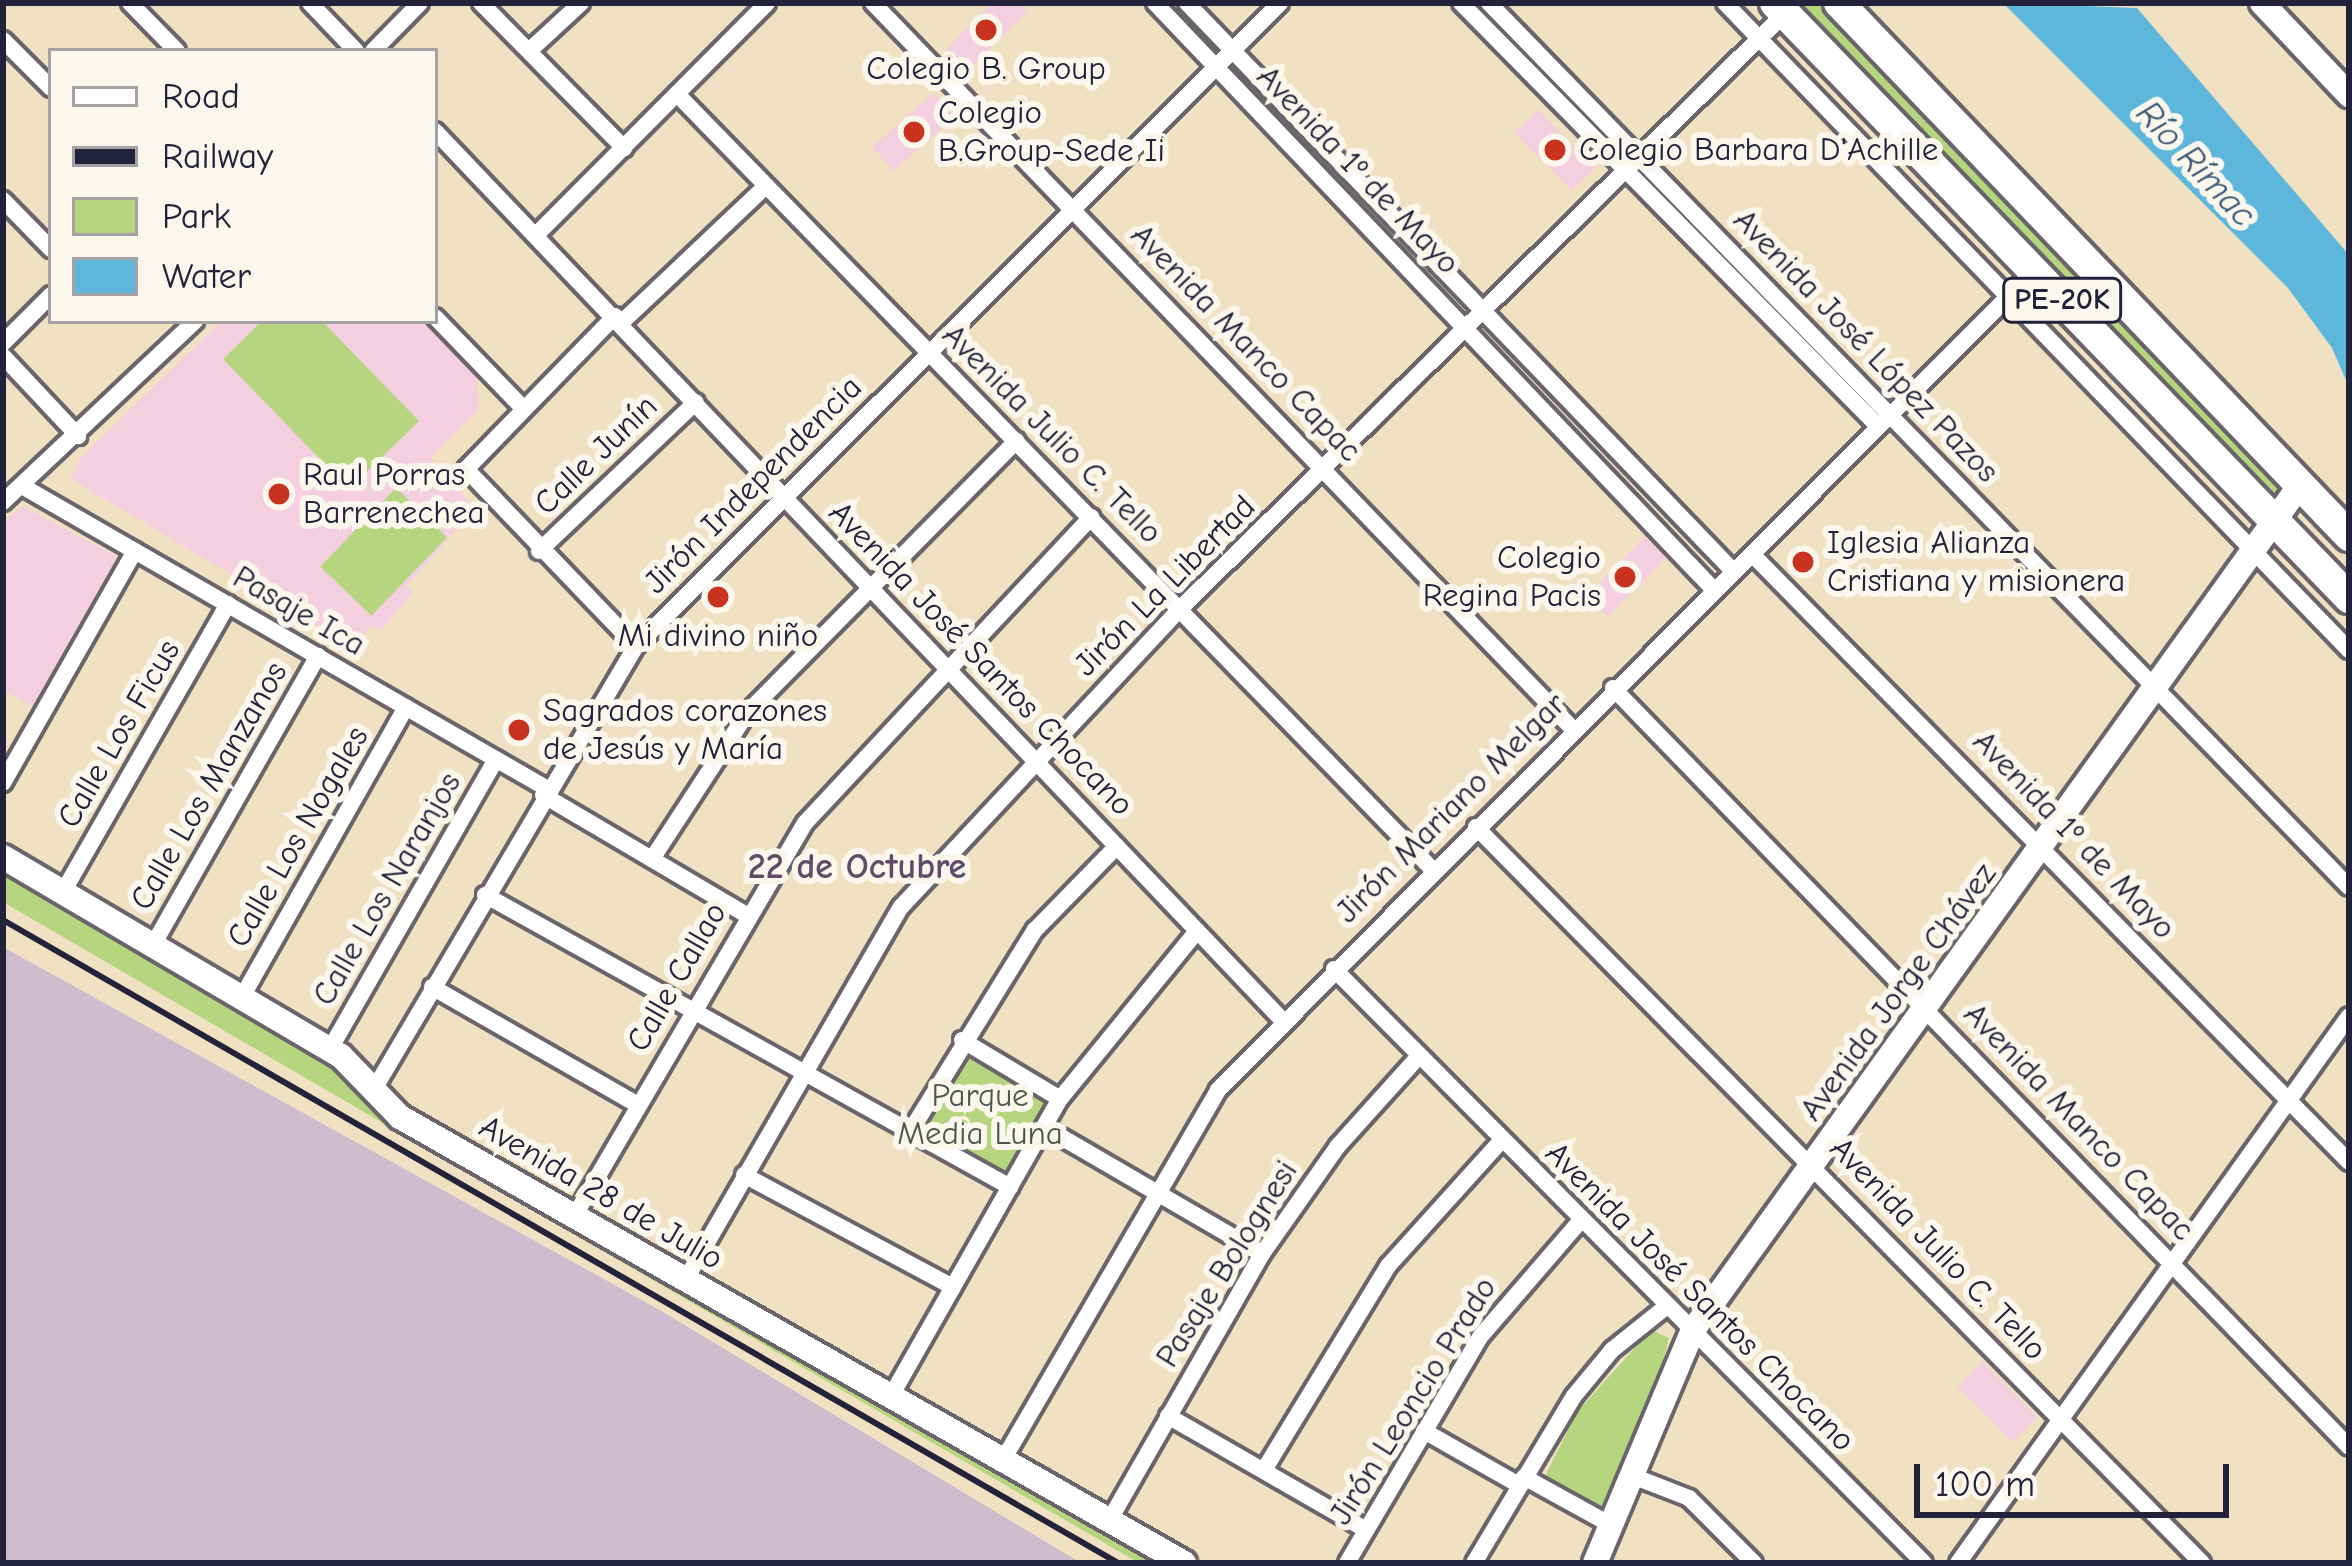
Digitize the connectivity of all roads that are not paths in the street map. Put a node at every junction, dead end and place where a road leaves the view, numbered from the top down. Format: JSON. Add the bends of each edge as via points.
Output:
{"nodes":[{"id":1,"x":130,"y":3,"type":"edge"},
{"id":2,"x":310,"y":3,"type":"edge"},
{"id":3,"x":420,"y":3,"type":"edge"},
{"id":4,"x":481,"y":3,"type":"edge"},
{"id":5,"x":581,"y":3,"type":"edge"},
{"id":6,"x":767,"y":3,"type":"edge"},
{"id":7,"x":874,"y":3,"type":"edge"},
{"id":8,"x":1155,"y":3,"type":"edge"},
{"id":9,"x":1187,"y":3,"type":"edge"},
{"id":10,"x":1280,"y":3,"type":"edge"},
{"id":11,"x":1461,"y":3,"type":"edge"},
{"id":12,"x":1490,"y":3,"type":"edge"},
{"id":13,"x":1725,"y":3,"type":"edge"},
{"id":14,"x":1839,"y":3,"type":"edge"},
{"id":15,"x":2262,"y":3,"type":"edge"},
{"id":16,"x":1780,"y":8,"type":"edge"},
{"id":17,"x":1759,"y":39,"type":"junction"},
{"id":18,"x":3,"y":40,"type":"edge"},
{"id":19,"x":174,"y":48,"type":"edge"},
{"id":20,"x":353,"y":48,"type":"edge"},
{"id":21,"x":376,"y":48,"type":"edge"},
{"id":22,"x":1232,"y":50,"type":"junction"},
{"id":23,"x":529,"y":51,"type":"junction"},
{"id":24,"x":1216,"y":67,"type":"junction"},
{"id":25,"x":48,"y":85,"type":"edge"},
{"id":26,"x":677,"y":94,"type":"junction"},
{"id":27,"x":2349,"y":94,"type":"edge"},
{"id":28,"x":438,"y":134,"type":"edge"},
{"id":29,"x":623,"y":148,"type":"junction"},
{"id":30,"x":1639,"y":155,"type":"junction"},
{"id":31,"x":1625,"y":169,"type":"junction"},
{"id":32,"x":765,"y":187,"type":"junction"},
{"id":33,"x":3,"y":200,"type":"edge"},
{"id":34,"x":1075,"y":207,"type":"junction"},
{"id":35,"x":537,"y":234,"type":"junction"},
{"id":36,"x":48,"y":246,"type":"edge"},
{"id":37,"x":2034,"y":271,"type":"junction"},
{"id":38,"x":48,"y":298,"type":"edge"},
{"id":39,"x":2008,"y":298,"type":"junction"},
{"id":40,"x":1487,"y":311,"type":"junction"},
{"id":41,"x":618,"y":319,"type":"junction"},
{"id":42,"x":438,"y":320,"type":"edge"},
{"id":43,"x":193,"y":324,"type":"edge"},
{"id":44,"x":1470,"y":328,"type":"junction"},
{"id":45,"x":3,"y":343,"type":"edge"},
{"id":46,"x":928,"y":352,"type":"junction"},
{"id":47,"x":3,"y":356,"type":"edge"},
{"id":48,"x":696,"y":402,"type":"junction"},
{"id":49,"x":522,"y":407,"type":"junction"},
{"id":50,"x":1885,"y":419,"type":"junction"},
{"id":51,"x":78,"y":436,"type":"junction"},
{"id":52,"x":1016,"y":441,"type":"junction"},
{"id":53,"x":1326,"y":469,"type":"junction"},
{"id":54,"x":2300,"y":485,"type":"junction"},
{"id":55,"x":22,"y":486,"type":"junction"},
{"id":56,"x":784,"y":495,"type":"junction"},
{"id":57,"x":3,"y":502,"type":"edge"},
{"id":58,"x":1090,"y":517,"type":"junction"},
{"id":59,"x":2274,"y":520,"type":"junction"},
{"id":60,"x":2349,"y":536,"type":"edge"},
{"id":61,"x":2253,"y":550,"type":"junction"},
{"id":62,"x":135,"y":551,"type":"junction"},
{"id":63,"x":538,"y":551,"type":"junction"},
{"id":64,"x":1752,"y":554,"type":"junction"},
{"id":65,"x":1733,"y":571,"type":"junction"},
{"id":66,"x":868,"y":584,"type":"junction"},
{"id":67,"x":1713,"y":589,"type":"junction"},
{"id":68,"x":2349,"y":598,"type":"edge"},
{"id":69,"x":228,"y":604,"type":"junction"},
{"id":70,"x":1181,"y":608,"type":"junction"},
{"id":71,"x":636,"y":646,"type":"junction"},
{"id":72,"x":2349,"y":650,"type":"edge"},
{"id":73,"x":318,"y":656,"type":"junction"},
{"id":74,"x":946,"y":666,"type":"junction"},
{"id":75,"x":2155,"y":687,"type":"junction"},
{"id":76,"x":1612,"y":688,"type":"junction"},
{"id":77,"x":406,"y":707,"type":"junction"},
{"id":78,"x":1572,"y":728,"type":"junction"},
{"id":79,"x":496,"y":759,"type":"junction"},
{"id":80,"x":1036,"y":761,"type":"junction"},
{"id":81,"x":3,"y":783,"type":"edge"},
{"id":82,"x":544,"y":791,"type":"junction"},
{"id":83,"x":1476,"y":826,"type":"junction"},
{"id":84,"x":1117,"y":846,"type":"junction"},
{"id":85,"x":2046,"y":847,"type":"junction"},
{"id":86,"x":3,"y":857,"type":"edge"},
{"id":87,"x":652,"y":859,"type":"junction"},
{"id":88,"x":1433,"y":870,"type":"junction"},
{"id":89,"x":2349,"y":887,"type":"edge"},
{"id":90,"x":64,"y":892,"type":"junction"},
{"id":91,"x":485,"y":895,"type":"junction"},
{"id":92,"x":747,"y":915,"type":"junction"},
{"id":93,"x":1197,"y":931,"type":"junction"},
{"id":94,"x":153,"y":945,"type":"junction"},
{"id":95,"x":1334,"y":969,"type":"junction"},
{"id":96,"x":432,"y":988,"type":"junction"},
{"id":97,"x":242,"y":997,"type":"junction"},
{"id":98,"x":1927,"y":1009,"type":"junction"},
{"id":99,"x":692,"y":1010,"type":"junction"},
{"id":100,"x":2349,"y":1016,"type":"edge"},
{"id":101,"x":1283,"y":1021,"type":"junction"},
{"id":102,"x":962,"y":1040,"type":"junction"},
{"id":103,"x":330,"y":1049,"type":"junction"},
{"id":104,"x":1419,"y":1056,"type":"junction"},
{"id":105,"x":801,"y":1073,"type":"junction"},
{"id":106,"x":373,"y":1091,"type":"junction"},
{"id":107,"x":1060,"y":1099,"type":"junction"},
{"id":108,"x":2289,"y":1099,"type":"junction"},
{"id":109,"x":638,"y":1105,"type":"junction"},
{"id":110,"x":1044,"y":1127,"type":"junction"},
{"id":111,"x":910,"y":1132,"type":"junction"},
{"id":112,"x":1501,"y":1142,"type":"junction"},
{"id":113,"x":1813,"y":1162,"type":"junction"},
{"id":114,"x":2349,"y":1162,"type":"edge"},
{"id":115,"x":744,"y":1175,"type":"junction"},
{"id":116,"x":1010,"y":1187,"type":"junction"},
{"id":117,"x":1155,"y":1190,"type":"junction"},
{"id":118,"x":575,"y":1215,"type":"junction"},
{"id":119,"x":1582,"y":1220,"type":"junction"},
{"id":120,"x":1262,"y":1254,"type":"junction"},
{"id":121,"x":2174,"y":1263,"type":"junction"},
{"id":122,"x":686,"y":1279,"type":"junction"},
{"id":123,"x":953,"y":1287,"type":"junction"},
{"id":124,"x":1667,"y":1306,"type":"junction"},
{"id":125,"x":1694,"y":1330,"type":"junction"},
{"id":126,"x":891,"y":1396,"type":"junction"},
{"id":127,"x":1168,"y":1416,"type":"junction"},
{"id":128,"x":2062,"y":1420,"type":"junction"},
{"id":129,"x":1424,"y":1431,"type":"junction"},
{"id":130,"x":2349,"y":1447,"type":"edge"},
{"id":131,"x":1003,"y":1460,"type":"junction"},
{"id":132,"x":1264,"y":1470,"type":"junction"},
{"id":133,"x":1630,"y":1475,"type":"junction"},
{"id":134,"x":1521,"y":1481,"type":"junction"},
{"id":135,"x":1109,"y":1520,"type":"junction"},
{"id":136,"x":1611,"y":1525,"type":"junction"},
{"id":137,"x":1366,"y":1530,"type":"junction"},
{"id":138,"x":1184,"y":1563,"type":"edge"},
{"id":139,"x":1346,"y":1563,"type":"edge"},
{"id":140,"x":1474,"y":1563,"type":"edge"},
{"id":141,"x":1595,"y":1563,"type":"edge"},
{"id":142,"x":1754,"y":1563,"type":"edge"},
{"id":143,"x":1924,"y":1563,"type":"edge"},
{"id":144,"x":1958,"y":1563,"type":"edge"},
{"id":145,"x":2202,"y":1563,"type":"edge"}],
"edges":[{"from":1,"to":19,"type":"street"},
{"from":2,"to":20,"type":"street"},
{"from":3,"to":21,"type":"street"},
{"from":4,"to":23,"type":"street"},
{"from":5,"to":23,"type":"street"},
{"from":6,"to":26,"type":"street"},
{"from":7,"to":34,"type":"street","name":"Avenida Manco Capac"},
{"from":8,"to":24,"type":"street","name":"Avenida 1º de Mayo"},
{"from":9,"to":22,"type":"street","name":"Avenida 1º de Mayo"},
{"from":10,"to":22,"type":"street","name":"Jirón Independencia"},
{"from":11,"to":31,"type":"street","name":"Avenida José López Pazos"},
{"from":12,"to":30,"type":"street","name":"Avenida José López Pazos"},
{"from":13,"to":17,"type":"street"},
{"from":14,"to":54,"type":"highway","number":"PE-20K"},
{"from":15,"to":27,"type":"street"},
{"from":16,"to":17,"type":"street","name":"Jirón La Libertad"},
{"from":16,"to":37,"type":"highway","number":"PE-20K"},
{"from":17,"to":30,"type":"street","name":"Jirón La Libertad"},
{"from":17,"to":39,"type":"street"},
{"from":18,"to":25,"type":"street"},
{"from":22,"to":24,"type":"street","name":"Jirón Independencia"},
{"from":22,"to":40,"type":"street","name":"Avenida 1º de Mayo"},
{"from":23,"to":29,"type":"street"},
{"from":24,"to":34,"type":"street","name":"Jirón Independencia"},
{"from":24,"to":44,"type":"street","name":"Avenida 1º de Mayo"},
{"from":26,"to":29,"type":"street"},
{"from":26,"to":32,"type":"street","name":"Avenida Julio C. Tello"},
{"from":28,"to":35,"type":"street","name":"Avenida José Santos Chocano"},
{"from":29,"to":35,"type":"street"},
{"from":30,"to":31,"type":"street","name":"Jirón La Libertad"},
{"from":30,"to":50,"type":"street","name":"Avenida José López Pazos"},
{"from":31,"to":40,"type":"street","name":"Jirón La Libertad"},
{"from":31,"to":50,"type":"street","name":"Avenida José López Pazos"},
{"from":32,"to":41,"type":"street"},
{"from":32,"to":46,"type":"street","name":"Avenida Julio C. Tello"},
{"from":33,"to":36,"type":"street"},
{"from":34,"to":46,"type":"street","name":"Jirón Independencia"},
{"from":34,"to":53,"type":"street","name":"Avenida Manco Capac"},
{"from":35,"to":41,"type":"street","name":"Avenida José Santos Chocano"},
{"from":37,"to":39,"type":"street","name":"Jirón Mariano Melgar"},
{"from":37,"to":59,"type":"highway","number":"PE-20K"},
{"from":38,"to":45,"type":"street"},
{"from":39,"to":50,"type":"street","name":"Jirón Mariano Melgar"},
{"from":39,"to":61,"type":"street"},
{"from":40,"to":44,"type":"street","name":"Jirón La Libertad"},
{"from":40,"to":65,"type":"street","name":"Avenida 1º de Mayo"},
{"from":41,"to":48,"type":"street","name":"Avenida José Santos Chocano"},
{"from":41,"to":49,"type":"street"},
{"from":42,"to":49,"type":"street"},
{"from":43,"to":51,"type":"street"},
{"from":44,"to":53,"type":"street","name":"Jirón La Libertad"},
{"from":44,"to":67,"type":"street","name":"Avenida 1º de Mayo"},
{"from":46,"to":52,"type":"street","name":"Avenida Julio C. Tello"},
{"from":46,"to":56,"type":"street","name":"Jirón Independencia"},
{"from":47,"to":51,"type":"street"},
{"from":48,"to":56,"type":"street","name":"Avenida José Santos Chocano"},
{"from":48,"to":63,"type":"street","name":"Calle Junín"},
{"from":49,"to":63,"type":"street","via":[[466,469]]},
{"from":50,"to":64,"type":"street","name":"Jirón Mariano Melgar"},
{"from":50,"to":75,"type":"street","name":"Avenida José López Pazos"},
{"from":51,"to":55,"type":"street"},
{"from":52,"to":58,"type":"street","name":"Avenida Julio C. Tello"},
{"from":52,"to":66,"type":"street"},
{"from":53,"to":70,"type":"street","name":"Jirón La Libertad"},
{"from":53,"to":78,"type":"street","name":"Avenida Manco Capac"},
{"from":54,"to":59,"type":"street","name":"Avenida Jorge Chávez"},
{"from":54,"to":60,"type":"highway","number":"PE-20K"},
{"from":55,"to":57,"type":"street"},
{"from":55,"to":62,"type":"street","name":"Pasaje Ica"},
{"from":56,"to":66,"type":"street","name":"Avenida José Santos Chocano"},
{"from":56,"to":71,"type":"street","name":"Jirón Independencia"},
{"from":58,"to":70,"type":"street","name":"Avenida Julio C. Tello"},
{"from":58,"to":74,"type":"street","name":"Calle Callao"},
{"from":59,"to":61,"type":"street","name":"Avenida Jorge Chávez"},
{"from":59,"to":68,"type":"highway","number":"PE-20K"},
{"from":61,"to":72,"type":"street"},
{"from":61,"to":75,"type":"street","name":"Avenida Jorge Chávez"},
{"from":62,"to":69,"type":"street","name":"Pasaje Ica"},
{"from":62,"to":81,"type":"street"},
{"from":63,"to":71,"type":"street"},
{"from":64,"to":65,"type":"street","name":"Jirón Mariano Melgar"},
{"from":64,"to":85,"type":"street","name":"Avenida 1º de Mayo"},
{"from":65,"to":67,"type":"street","name":"Jirón Mariano Melgar"},
{"from":66,"to":74,"type":"street","name":"Avenida José Santos Chocano"},
{"from":66,"to":87,"type":"street","via":[[747,713]]},
{"from":67,"to":76,"type":"street","name":"Jirón Mariano Melgar"},
{"from":69,"to":73,"type":"street","name":"Pasaje Ica"},
{"from":69,"to":90,"type":"street","name":"Calle Los Ficus"},
{"from":70,"to":80,"type":"street","name":"Jirón La Libertad"},
{"from":70,"to":88,"type":"street","name":"Avenida Julio C. Tello"},
{"from":71,"to":82,"type":"street","name":"Jirón Independencia"},
{"from":73,"to":77,"type":"street","name":"Pasaje Ica"},
{"from":73,"to":94,"type":"street","name":"Calle Los Manzanos"},
{"from":74,"to":80,"type":"street","name":"Avenida José Santos Chocano"},
{"from":74,"to":92,"type":"street","name":"Calle Callao","via":[[805,823]]},
{"from":75,"to":85,"type":"street","name":"Avenida Jorge Chávez"},
{"from":75,"to":89,"type":"street","name":"Avenida José López Pazos"},
{"from":76,"to":78,"type":"street","name":"Jirón Mariano Melgar"},
{"from":76,"to":98,"type":"street","name":"Avenida Manco Capac"},
{"from":77,"to":79,"type":"street","name":"Pasaje Ica"},
{"from":77,"to":97,"type":"street","name":"Calle Los Nogales"},
{"from":78,"to":83,"type":"street","name":"Jirón Mariano Melgar"},
{"from":79,"to":82,"type":"street","name":"Pasaje Ica"},
{"from":79,"to":103,"type":"street","name":"Calle Los Naranjos"},
{"from":80,"to":84,"type":"street","name":"Avenida José Santos Chocano"},
{"from":80,"to":105,"type":"street","name":"Jirón La Libertad","via":[[901,907]]},
{"from":82,"to":87,"type":"street","name":"Pasaje Ica"},
{"from":82,"to":91,"type":"street","name":"Jirón Independencia"},
{"from":83,"to":88,"type":"street","name":"Jirón Mariano Melgar"},
{"from":83,"to":113,"type":"street","name":"Avenida Julio C. Tello"},
{"from":84,"to":93,"type":"street","name":"Avenida José Santos Chocano"},
{"from":84,"to":102,"type":"street","via":[[1035,930]]},
{"from":85,"to":98,"type":"street","name":"Avenida Jorge Chávez"},
{"from":85,"to":108,"type":"street","name":"Avenida 1º de Mayo"},
{"from":86,"to":90,"type":"street","name":"Avenida 28 de Julio"},
{"from":87,"to":92,"type":"street","name":"Pasaje Ica"},
{"from":88,"to":95,"type":"street","name":"Jirón Mariano Melgar"},
{"from":90,"to":94,"type":"street","name":"Avenida 28 de Julio"},
{"from":91,"to":96,"type":"street","name":"Jirón Independencia"},
{"from":91,"to":99,"type":"street"},
{"from":92,"to":99,"type":"street","name":"Calle Callao"},
{"from":93,"to":101,"type":"street","name":"Avenida José Santos Chocano"},
{"from":93,"to":107,"type":"street"},
{"from":94,"to":97,"type":"street","name":"Avenida 28 de Julio"},
{"from":95,"to":101,"type":"street","name":"Jirón Mariano Melgar"},
{"from":95,"to":104,"type":"street","name":"Avenida José Santos Chocano"},
{"from":96,"to":106,"type":"street","name":"Jirón Independencia"},
{"from":96,"to":109,"type":"street"},
{"from":97,"to":103,"type":"street","name":"Avenida 28 de Julio"},
{"from":98,"to":113,"type":"street","name":"Avenida Jorge Chávez"},
{"from":98,"to":121,"type":"street","name":"Avenida Manco Capac"},
{"from":99,"to":105,"type":"street"},
{"from":99,"to":109,"type":"street","name":"Calle Callao"},
{"from":100,"to":108,"type":"street"},
{"from":101,"to":117,"type":"street","name":"Jirón Mariano Melgar","via":[[1218,1090]]},
{"from":102,"to":107,"type":"street"},
{"from":102,"to":111,"type":"street"},
{"from":103,"to":106,"type":"street","name":"Avenida 28 de Julio"},
{"from":104,"to":112,"type":"street","name":"Avenida José Santos Chocano"},
{"from":104,"to":120,"type":"street","name":"Pasaje Bolognesi","via":[[1338,1146]]},
{"from":105,"to":111,"type":"street"},
{"from":105,"to":115,"type":"street","name":"Jirón La Libertad"},
{"from":106,"to":118,"type":"street","name":"Avenida 28 de Julio","via":[[400,1117]]},
{"from":107,"to":110,"type":"street"},
{"from":108,"to":114,"type":"street","name":"Avenida 1º de Mayo"},
{"from":108,"to":121,"type":"street"},
{"from":109,"to":118,"type":"street","name":"Calle Callao"},
{"from":110,"to":116,"type":"street"},
{"from":110,"to":117,"type":"street"},
{"from":111,"to":116,"type":"street"},
{"from":112,"to":119,"type":"street","name":"Avenida José Santos Chocano"},
{"from":112,"to":132,"type":"street","via":[[1388,1265]]},
{"from":113,"to":125,"type":"street","name":"Avenida Jorge Chávez"},
{"from":113,"to":128,"type":"street","name":"Avenida Julio C. Tello"},
{"from":115,"to":122,"type":"street","name":"Jirón La Libertad"},
{"from":115,"to":123,"type":"street"},
{"from":116,"to":123,"type":"street"},
{"from":117,"to":120,"type":"street"},
{"from":117,"to":131,"type":"street","name":"Jirón Mariano Melgar"},
{"from":118,"to":122,"type":"street","name":"Avenida 28 de Julio"},
{"from":119,"to":124,"type":"street","name":"Avenida José Santos Chocano"},
{"from":119,"to":129,"type":"street","name":"Jirón Leoncio Prado","via":[[1502,1306]]},
{"from":120,"to":127,"type":"street","name":"Pasaje Bolognesi"},
{"from":121,"to":128,"type":"street"},
{"from":121,"to":130,"type":"street","name":"Avenida Manco Capac"},
{"from":122,"to":126,"type":"street","name":"Avenida 28 de Julio"},
{"from":123,"to":126,"type":"street"},
{"from":124,"to":125,"type":"street","name":"Avenida José Santos Chocano"},
{"from":124,"to":134,"type":"street","via":[[1595,1369]]},
{"from":125,"to":133,"type":"street","name":"Avenida Jorge Chávez"},
{"from":125,"to":143,"type":"street","name":"Avenida José Santos Chocano"},
{"from":126,"to":131,"type":"street","name":"Avenida 28 de Julio"},
{"from":127,"to":132,"type":"street"},
{"from":127,"to":135,"type":"street","name":"Pasaje Bolognesi"},
{"from":128,"to":144,"type":"street"},
{"from":128,"to":145,"type":"street","name":"Avenida Julio C. Tello"},
{"from":129,"to":134,"type":"street"},
{"from":129,"to":137,"type":"street","name":"Jirón Leoncio Prado"},
{"from":131,"to":135,"type":"street","name":"Avenida 28 de Julio"},
{"from":132,"to":137,"type":"street"},
{"from":133,"to":136,"type":"street","name":"Avenida Jorge Chávez"},
{"from":133,"to":142,"type":"street","via":[[1689,1498]]},
{"from":134,"to":136,"type":"street"},
{"from":134,"to":140,"type":"street"},
{"from":135,"to":138,"type":"street","name":"Avenida 28 de Julio"},
{"from":136,"to":141,"type":"street","name":"Avenida Jorge Chávez"},
{"from":137,"to":139,"type":"street","name":"Jirón Leoncio Prado"}]}
